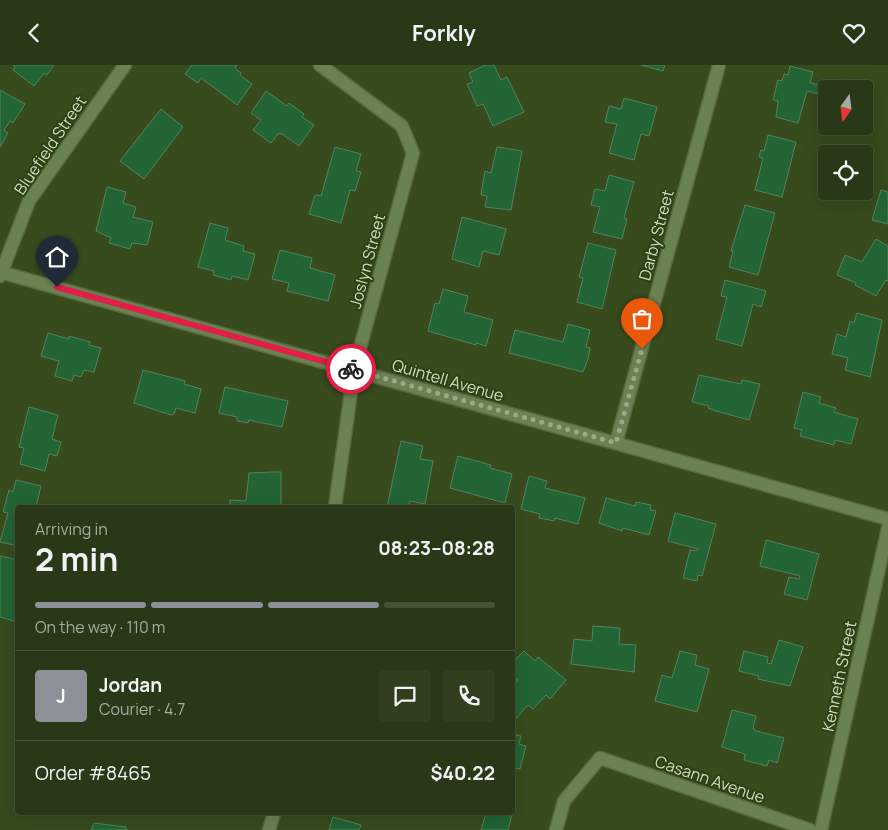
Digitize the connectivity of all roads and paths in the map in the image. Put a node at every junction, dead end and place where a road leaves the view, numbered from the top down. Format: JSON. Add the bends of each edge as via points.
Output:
{"nodes":[{"id":1,"x":125,"y":65,"type":"edge"},
{"id":2,"x":320,"y":65,"type":"edge"},
{"id":3,"x":720,"y":65,"type":"edge"},
{"id":4,"x":0,"y":273,"type":"edge"},
{"id":5,"x":354,"y":370,"type":"junction"},
{"id":6,"x":616,"y":443,"type":"junction"},
{"id":7,"x":334,"y":505,"type":"edge"},
{"id":8,"x":888,"y":519,"type":"edge"},
{"id":9,"x":888,"y":528,"type":"edge"},
{"id":10,"x":273,"y":815,"type":"edge"},
{"id":11,"x":269,"y":830,"type":"edge"},
{"id":12,"x":556,"y":830,"type":"edge"},
{"id":13,"x":810,"y":830,"type":"edge"},
{"id":14,"x":821,"y":830,"type":"edge"}],
"edges":[{"from":1,"to":4,"type":"street","name":"Bluefield Street","via":[[29,201]]},
{"from":2,"to":5,"type":"street","name":"Joslyn Street","via":[[402,126],[413,153]]},
{"from":3,"to":6,"type":"street","name":"Darby Street"},
{"from":4,"to":5,"type":"street","name":"Quintell Avenue"},
{"from":5,"to":6,"type":"street","name":"Quintell Avenue"},
{"from":5,"to":7,"type":"street","name":"Joslyn Street"},
{"from":6,"to":8,"type":"street","name":"Quintell Avenue"},
{"from":9,"to":14,"type":"street","name":"Kenneth Street"},
{"from":10,"to":11,"type":"street"},
{"from":12,"to":13,"type":"street","name":"Casann Avenue","via":[[564,801],[600,758]]}]}
